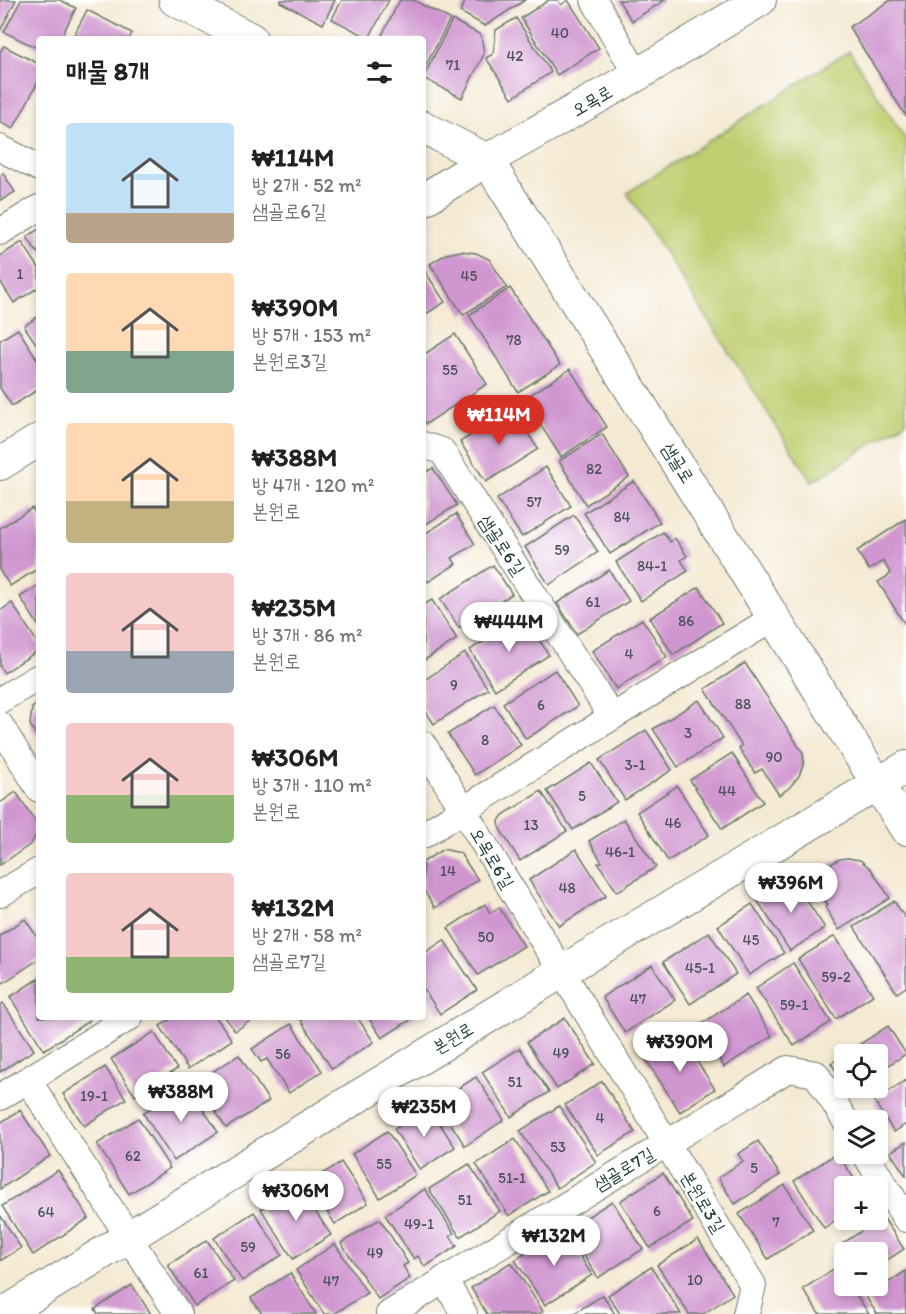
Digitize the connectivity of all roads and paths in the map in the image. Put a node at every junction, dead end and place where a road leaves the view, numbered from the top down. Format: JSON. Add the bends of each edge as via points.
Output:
{"nodes":[{"id":1,"x":175,"y":0,"type":"edge"},
{"id":2,"x":594,"y":0,"type":"edge"},
{"id":3,"x":760,"y":0,"type":"edge"},
{"id":4,"x":245,"y":36,"type":"edge"},
{"id":5,"x":637,"y":75,"type":"junction"},
{"id":6,"x":426,"y":129,"type":"edge"},
{"id":7,"x":0,"y":148,"type":"edge"},
{"id":8,"x":487,"y":160,"type":"junction"},
{"id":9,"x":36,"y":166,"type":"edge"},
{"id":10,"x":426,"y":198,"type":"edge"},
{"id":11,"x":36,"y":210,"type":"edge"},
{"id":12,"x":0,"y":232,"type":"edge"},
{"id":13,"x":36,"y":442,"type":"edge"},
{"id":14,"x":426,"y":446,"type":"edge"},
{"id":15,"x":0,"y":464,"type":"edge"},
{"id":16,"x":775,"y":617,"type":"junction"},
{"id":17,"x":36,"y":679,"type":"edge"},
{"id":18,"x":0,"y":700,"type":"edge"},
{"id":19,"x":612,"y":717,"type":"junction"},
{"id":20,"x":0,"y":725,"type":"edge"},
{"id":21,"x":426,"y":749,"type":"edge"},
{"id":22,"x":906,"y":767,"type":"edge"},
{"id":23,"x":36,"y":784,"type":"edge"},
{"id":24,"x":878,"y":785,"type":"junction"},
{"id":25,"x":463,"y":810,"type":"junction"},
{"id":26,"x":906,"y":829,"type":"edge"},
{"id":27,"x":426,"y":833,"type":"edge"},
{"id":28,"x":36,"y":873,"type":"edge"},
{"id":29,"x":0,"y":894,"type":"edge"},
{"id":30,"x":561,"y":972,"type":"junction"},
{"id":31,"x":125,"y":1020,"type":"edge"},
{"id":32,"x":28,"y":1080,"type":"junction"},
{"id":33,"x":0,"y":1097,"type":"edge"},
{"id":34,"x":839,"y":1110,"type":"edge"},
{"id":35,"x":667,"y":1143,"type":"junction"},
{"id":36,"x":871,"y":1164,"type":"edge"},
{"id":37,"x":906,"y":1219,"type":"edge"},
{"id":38,"x":129,"y":1236,"type":"junction"},
{"id":39,"x":444,"y":1279,"type":"junction"},
{"id":40,"x":3,"y":1314,"type":"edge"},
{"id":41,"x":178,"y":1314,"type":"edge"},
{"id":42,"x":389,"y":1314,"type":"edge"},
{"id":43,"x":465,"y":1314,"type":"edge"},
{"id":44,"x":746,"y":1314,"type":"edge"}],
"edges":[{"from":1,"to":4,"type":"street"},
{"from":2,"to":5,"type":"street"},
{"from":3,"to":5,"type":"street","name":"오목로"},
{"from":5,"to":8,"type":"street","name":"오목로"},
{"from":6,"to":8,"type":"street"},
{"from":7,"to":9,"type":"street"},
{"from":8,"to":10,"type":"street","name":"오목로"},
{"from":8,"to":16,"type":"street","name":"샘골로"},
{"from":11,"to":12,"type":"street"},
{"from":13,"to":15,"type":"street"},
{"from":14,"to":19,"type":"street","name":"샘골로6길","via":[[442,452]]},
{"from":16,"to":19,"type":"street"},
{"from":16,"to":24,"type":"street","name":"샘골로"},
{"from":17,"to":18,"type":"street"},
{"from":19,"to":25,"type":"street"},
{"from":20,"to":23,"type":"street"},
{"from":21,"to":25,"type":"street","name":"오목로6길"},
{"from":22,"to":24,"type":"street","name":"본원로"},
{"from":24,"to":26,"type":"street","name":"샘골로"},
{"from":24,"to":30,"type":"street","name":"본원로"},
{"from":25,"to":27,"type":"street"},
{"from":25,"to":30,"type":"street","name":"오목로6길"},
{"from":28,"to":29,"type":"street"},
{"from":30,"to":35,"type":"street","name":"본원로3길"},
{"from":30,"to":38,"type":"street","name":"본원로"},
{"from":31,"to":32,"type":"street"},
{"from":32,"to":33,"type":"street"},
{"from":32,"to":38,"type":"street"},
{"from":34,"to":35,"type":"street","name":"샘골로7길","via":[[816,1074],[788,1069]]},
{"from":35,"to":39,"type":"street","name":"샘골로7길"},
{"from":35,"to":44,"type":"street","name":"본원로3길","via":[[753,1285]]},
{"from":36,"to":37,"type":"street"},
{"from":38,"to":40,"type":"street","name":"본원로"},
{"from":38,"to":41,"type":"street"},
{"from":39,"to":42,"type":"street","name":"샘골로7길"},
{"from":39,"to":43,"type":"street"}]}
